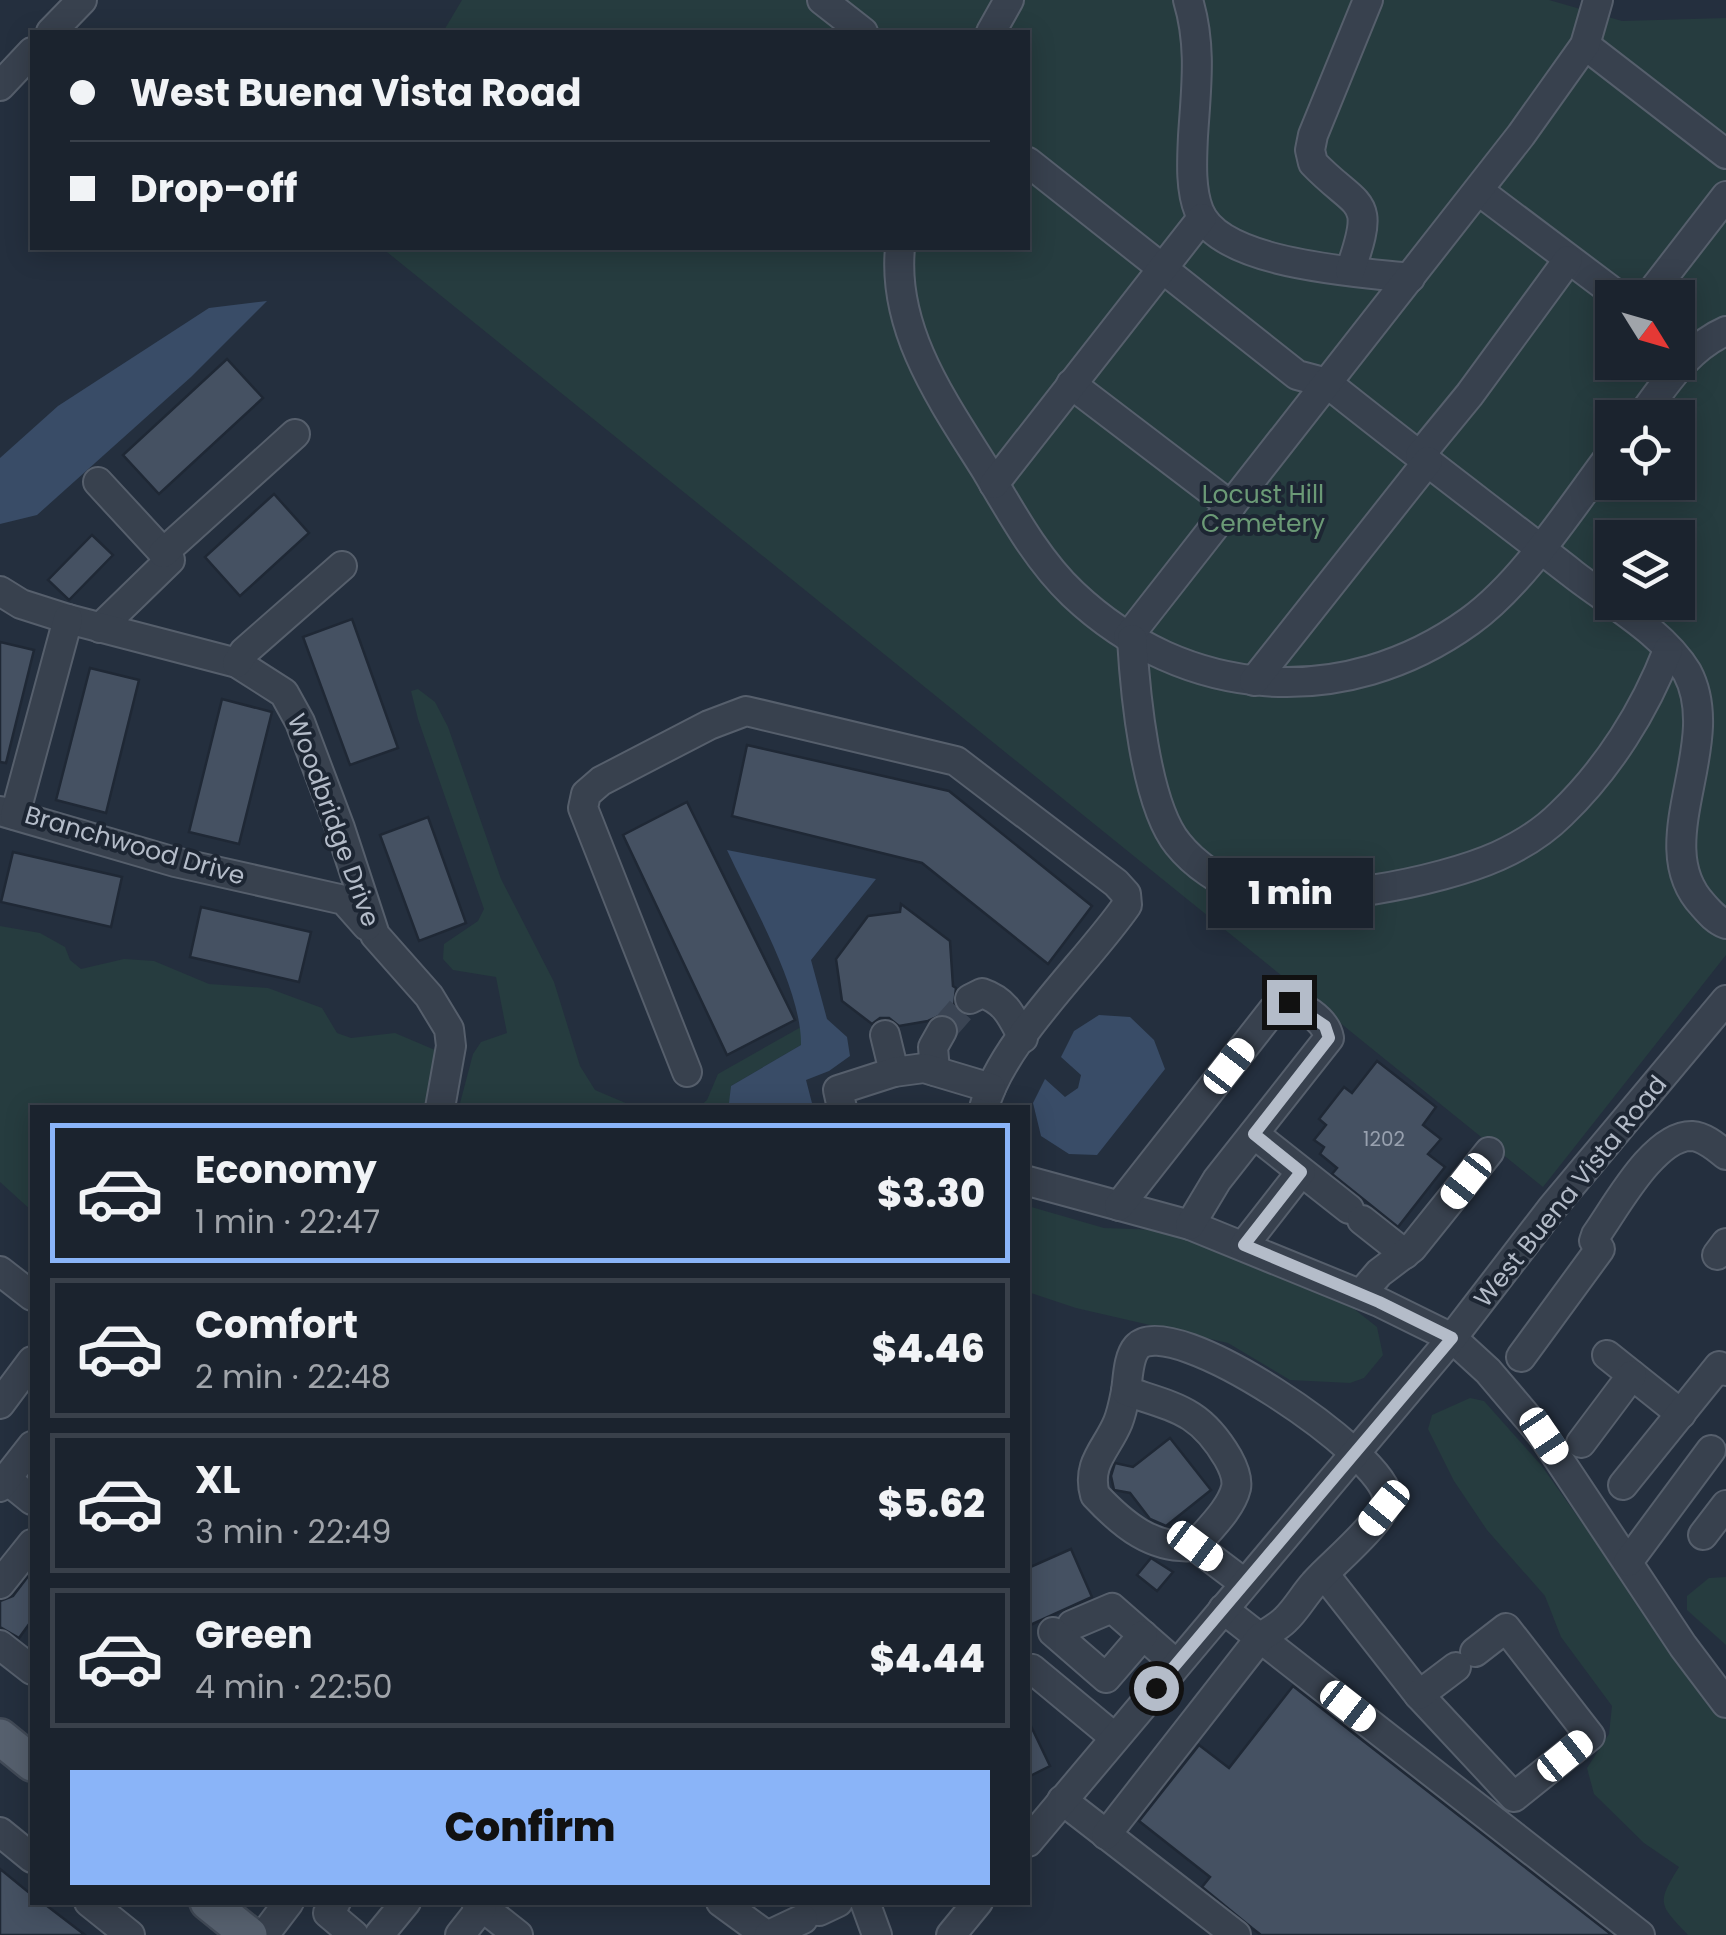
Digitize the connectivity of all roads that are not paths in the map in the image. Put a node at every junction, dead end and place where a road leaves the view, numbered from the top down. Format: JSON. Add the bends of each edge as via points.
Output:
{"nodes":[{"id":1,"x":82,"y":0,"type":"edge"},
{"id":2,"x":1009,"y":0,"type":"edge"},
{"id":3,"x":1188,"y":0,"type":"edge"},
{"id":4,"x":1368,"y":0,"type":"edge"},
{"id":5,"x":1598,"y":0,"type":"edge"},
{"id":6,"x":824,"y":1,"type":"edge"},
{"id":7,"x":53,"y":30,"type":"edge"},
{"id":8,"x":860,"y":30,"type":"edge"},
{"id":9,"x":992,"y":30,"type":"edge"},
{"id":10,"x":1584,"y":46,"type":"junction"},
{"id":11,"x":30,"y":54,"type":"edge"},
{"id":12,"x":0,"y":86,"type":"edge"},
{"id":13,"x":1726,"y":154,"type":"edge"},
{"id":14,"x":1030,"y":164,"type":"edge"},
{"id":15,"x":1479,"y":191,"type":"junction"},
{"id":16,"x":1726,"y":196,"type":"edge"},
{"id":17,"x":1202,"y":218,"type":"junction"},
{"id":18,"x":900,"y":250,"type":"edge"},
{"id":19,"x":1568,"y":260,"type":"junction"},
{"id":20,"x":1162,"y":269,"type":"junction"},
{"id":21,"x":1350,"y":271,"type":"junction"},
{"id":22,"x":1410,"y":278,"type":"junction"},
{"id":23,"x":1596,"y":280,"type":"edge"},
{"id":24,"x":1662,"y":280,"type":"edge"},
{"id":25,"x":1726,"y":331,"type":"edge"},
{"id":26,"x":1071,"y":384,"type":"junction"},
{"id":27,"x":1327,"y":384,"type":"junction"},
{"id":28,"x":1654,"y":400,"type":"edge"},
{"id":29,"x":295,"y":434,"type":"dead end"},
{"id":30,"x":1424,"y":458,"type":"junction"},
{"id":31,"x":1595,"y":476,"type":"edge"},
{"id":32,"x":98,"y":482,"type":"dead end"},
{"id":33,"x":994,"y":484,"type":"junction"},
{"id":34,"x":1231,"y":506,"type":"junction"},
{"id":35,"x":1541,"y":547,"type":"junction"},
{"id":36,"x":163,"y":553,"type":"junction"},
{"id":37,"x":342,"y":566,"type":"dead end"},
{"id":38,"x":0,"y":591,"type":"edge"},
{"id":39,"x":68,"y":620,"type":"junction"},
{"id":40,"x":100,"y":628,"type":"junction"},
{"id":41,"x":1130,"y":638,"type":"junction"},
{"id":42,"x":1668,"y":650,"type":"junction"},
{"id":43,"x":237,"y":663,"type":"junction"},
{"id":44,"x":1254,"y":681,"type":"junction"},
{"id":45,"x":8,"y":813,"type":"edge"},
{"id":46,"x":1726,"y":924,"type":"edge"},
{"id":47,"x":375,"y":934,"type":"junction"},
{"id":48,"x":970,"y":999,"type":"dead end"},
{"id":49,"x":1720,"y":1018,"type":"edge"},
{"id":50,"x":942,"y":1032,"type":"tunnel mouth"},
{"id":51,"x":885,"y":1034,"type":"dead end"},
{"id":52,"x":1023,"y":1038,"type":"junction"},
{"id":53,"x":935,"y":1071,"type":"junction"},
{"id":54,"x":687,"y":1072,"type":"dead end"},
{"id":55,"x":894,"y":1072,"type":"junction"},
{"id":56,"x":987,"y":1098,"type":"edge"},
{"id":57,"x":441,"y":1105,"type":"edge"},
{"id":58,"x":841,"y":1105,"type":"edge"},
{"id":59,"x":1615,"y":1132,"type":"junction"},
{"id":60,"x":1254,"y":1134,"type":"junction"},
{"id":61,"x":1489,"y":1152,"type":"dead end"},
{"id":62,"x":1726,"y":1155,"type":"edge"},
{"id":63,"x":1650,"y":1160,"type":"junction"},
{"id":64,"x":1301,"y":1172,"type":"junction"},
{"id":65,"x":1030,"y":1181,"type":"edge"},
{"id":66,"x":1120,"y":1206,"type":"junction"},
{"id":67,"x":1190,"y":1225,"type":"junction"},
{"id":68,"x":1244,"y":1245,"type":"junction"},
{"id":69,"x":1405,"y":1254,"type":"junction"},
{"id":70,"x":0,"y":1271,"type":"edge"},
{"id":71,"x":30,"y":1294,"type":"edge"},
{"id":72,"x":1361,"y":1294,"type":"junction"},
{"id":73,"x":1452,"y":1338,"type":"junction"},
{"id":74,"x":1607,"y":1354,"type":"dead end"},
{"id":75,"x":1521,"y":1357,"type":"dead end"},
{"id":76,"x":30,"y":1364,"type":"edge"},
{"id":77,"x":1726,"y":1372,"type":"edge"},
{"id":78,"x":1632,"y":1375,"type":"junction"},
{"id":79,"x":1126,"y":1391,"type":"junction"},
{"id":80,"x":0,"y":1404,"type":"edge"},
{"id":81,"x":1678,"y":1418,"type":"junction"},
{"id":82,"x":1582,"y":1443,"type":"dead end"},
{"id":83,"x":1353,"y":1454,"type":"junction"},
{"id":84,"x":1718,"y":1456,"type":"edge"},
{"id":85,"x":18,"y":1468,"type":"edge"},
{"id":86,"x":1624,"y":1484,"type":"dead end"},
{"id":87,"x":30,"y":1495,"type":"edge"},
{"id":88,"x":1726,"y":1505,"type":"edge"},
{"id":89,"x":1704,"y":1535,"type":"dead end"},
{"id":90,"x":30,"y":1546,"type":"edge"},
{"id":91,"x":1195,"y":1546,"type":"junction"},
{"id":92,"x":1628,"y":1562,"type":"junction"},
{"id":93,"x":1324,"y":1574,"type":"junction"},
{"id":94,"x":1244,"y":1583,"type":"junction"},
{"id":95,"x":0,"y":1584,"type":"edge"},
{"id":96,"x":1223,"y":1608,"type":"junction"},
{"id":97,"x":1053,"y":1632,"type":"edge"},
{"id":98,"x":1143,"y":1635,"type":"junction"},
{"id":99,"x":1260,"y":1638,"type":"junction"},
{"id":100,"x":0,"y":1645,"type":"edge"},
{"id":101,"x":1176,"y":1664,"type":"junction"},
{"id":102,"x":30,"y":1668,"type":"edge"},
{"id":103,"x":1030,"y":1670,"type":"edge"},
{"id":104,"x":1420,"y":1695,"type":"junction"},
{"id":105,"x":1726,"y":1703,"type":"edge"},
{"id":106,"x":1114,"y":1736,"type":"junction"},
{"id":107,"x":0,"y":1737,"type":"edge"},
{"id":108,"x":1474,"y":1754,"type":"junction"},
{"id":109,"x":30,"y":1760,"type":"edge"},
{"id":110,"x":1449,"y":1785,"type":"junction"},
{"id":111,"x":1062,"y":1800,"type":"junction"},
{"id":112,"x":0,"y":1832,"type":"edge"},
{"id":113,"x":1106,"y":1835,"type":"junction"},
{"id":114,"x":1030,"y":1840,"type":"edge"},
{"id":115,"x":30,"y":1856,"type":"edge"},
{"id":116,"x":93,"y":1905,"type":"edge"},
{"id":117,"x":212,"y":1905,"type":"edge"},
{"id":118,"x":287,"y":1905,"type":"edge"},
{"id":119,"x":334,"y":1905,"type":"edge"},
{"id":120,"x":404,"y":1905,"type":"edge"},
{"id":121,"x":725,"y":1905,"type":"edge"},
{"id":122,"x":865,"y":1905,"type":"edge"},
{"id":123,"x":976,"y":1905,"type":"edge"},
{"id":124,"x":820,"y":1911,"type":"edge"},
{"id":125,"x":494,"y":1921,"type":"edge"},
{"id":126,"x":130,"y":1935,"type":"edge"},
{"id":127,"x":249,"y":1935,"type":"edge"},
{"id":128,"x":264,"y":1935,"type":"edge"},
{"id":129,"x":354,"y":1935,"type":"edge"},
{"id":130,"x":379,"y":1935,"type":"edge"},
{"id":131,"x":460,"y":1935,"type":"edge"},
{"id":132,"x":767,"y":1935,"type":"edge"},
{"id":133,"x":877,"y":1935,"type":"edge"},
{"id":134,"x":951,"y":1935,"type":"edge"},
{"id":135,"x":1236,"y":1935,"type":"edge"},
{"id":136,"x":1640,"y":1935,"type":"edge"}],
"edges":[{"from":1,"to":7,"type":"street"},
{"from":2,"to":9,"type":"street"},
{"from":3,"to":17,"type":"street","via":[[1199,57],[1192,178]]},
{"from":4,"to":21,"type":"street","via":[[1310,150],[1313,163],[1348,191],[1363,214]]},
{"from":5,"to":10,"type":"street"},
{"from":6,"to":8,"type":"street"},
{"from":10,"to":13,"type":"street"},
{"from":10,"to":15,"type":"street"},
{"from":11,"to":12,"type":"street"},
{"from":14,"to":20,"type":"street"},
{"from":15,"to":19,"type":"street"},
{"from":15,"to":22,"type":"street"},
{"from":16,"to":24,"type":"street"},
{"from":17,"to":20,"type":"street"},
{"from":17,"to":21,"type":"street","via":[[1259,255]]},
{"from":18,"to":33,"type":"street","via":[[900,286],[920,357]]},
{"from":19,"to":23,"type":"street"},
{"from":19,"to":30,"type":"street"},
{"from":20,"to":26,"type":"street"},
{"from":20,"to":27,"type":"street","via":[[1297,374]]},
{"from":21,"to":22,"type":"street"},
{"from":22,"to":27,"type":"street"},
{"from":25,"to":28,"type":"street","via":[[1684,360]]},
{"from":26,"to":33,"type":"street"},
{"from":26,"to":34,"type":"street"},
{"from":27,"to":30,"type":"street"},
{"from":27,"to":34,"type":"street"},
{"from":29,"to":36,"type":"street"},
{"from":30,"to":35,"type":"street"},
{"from":30,"to":44,"type":"street"},
{"from":31,"to":35,"type":"street"},
{"from":32,"to":36,"type":"street"},
{"from":33,"to":41,"type":"street","via":[[1070,591]]},
{"from":34,"to":41,"type":"street"},
{"from":35,"to":42,"type":"street"},
{"from":35,"to":44,"type":"street","via":[[1470,621],[1418,650],[1341,677]]},
{"from":36,"to":40,"type":"street","via":[[170,560]]},
{"from":37,"to":43,"type":"street"},
{"from":38,"to":39,"type":"street","name":"Woodbridge Drive"},
{"from":39,"to":40,"type":"street","name":"Woodbridge Drive"},
{"from":39,"to":45,"type":"street","name":"Branchwood Drive"},
{"from":40,"to":43,"type":"street","name":"Woodbridge Drive"},
{"from":41,"to":42,"type":"street","via":[[1150,775],[1172,837],[1204,869],[1242,890],[1269,895],[1418,881],[1497,856],[1534,836],[1594,776],[1644,706]]},
{"from":41,"to":44,"type":"street","via":[[1197,670]]},
{"from":42,"to":46,"type":"street","via":[[1688,673],[1699,715],[1682,871],[1695,897]]},
{"from":43,"to":47,"type":"street","name":"Woodbridge Drive","via":[[290,700]]},
{"from":45,"to":47,"type":"street","name":"Branchwood Drive","via":[[175,862],[344,900]]},
{"from":47,"to":57,"type":"street","name":"Woodbridge Drive","via":[[449,1030]]},
{"from":48,"to":52,"type":"street","via":[[994,997]]},
{"from":49,"to":59,"type":"street","name":"West Buena Vista Road"},
{"from":50,"to":53,"type":"street","via":[[933,1047]]},
{"from":51,"to":55,"type":"street"},
{"from":52,"to":54,"type":"street","via":[[1119,917],[1126,894],[956,762],[746,712],[602,781],[586,794],[583,808]]},
{"from":52,"to":56,"type":"street"},
{"from":53,"to":55,"type":"street"},
{"from":53,"to":56,"type":"street"},
{"from":55,"to":58,"type":"street","via":[[838,1090]]},
{"from":59,"to":63,"type":"street"},
{"from":59,"to":73,"type":"street","name":"West Buena Vista Road"},
{"from":60,"to":64,"type":"street"},
{"from":60,"to":66,"type":"street","via":[[1329,1038],[1325,1026],[1289,1002],[1273,1010]]},
{"from":60,"to":67,"type":"street"},
{"from":61,"to":69,"type":"street"},
{"from":62,"to":63,"type":"street","via":[[1692,1136],[1666,1144]]},
{"from":63,"to":75,"type":"street","via":[[1596,1235],[1600,1249]]},
{"from":64,"to":68,"type":"street"},
{"from":64,"to":69,"type":"street"},
{"from":65,"to":66,"type":"street"},
{"from":66,"to":67,"type":"street"},
{"from":67,"to":68,"type":"street"},
{"from":68,"to":72,"type":"street"},
{"from":69,"to":72,"type":"street"},
{"from":70,"to":71,"type":"street"},
{"from":72,"to":73,"type":"street"},
{"from":73,"to":83,"type":"street","name":"West Buena Vista Road"},
{"from":73,"to":92,"type":"street","via":[[1522,1409]]},
{"from":74,"to":78,"type":"street"},
{"from":76,"to":80,"type":"street"},
{"from":77,"to":81,"type":"street","via":[[1719,1366]]},
{"from":78,"to":81,"type":"street"},
{"from":78,"to":82,"type":"street"},
{"from":79,"to":83,"type":"street","via":[[1136,1347],[1166,1341],[1232,1365]]},
{"from":79,"to":91,"type":"street","via":[[1119,1420],[1096,1457],[1094,1495],[1146,1539]]},
{"from":79,"to":91,"type":"street","via":[[1191,1413],[1232,1465],[1235,1493]]},
{"from":81,"to":84,"type":"street"},
{"from":81,"to":86,"type":"street"},
{"from":83,"to":93,"type":"street","via":[[1381,1482],[1384,1508]]},
{"from":83,"to":94,"type":"street","name":"West Buena Vista Road"},
{"from":84,"to":92,"type":"street"},
{"from":85,"to":87,"type":"street"},
{"from":88,"to":89,"type":"street"},
{"from":90,"to":95,"type":"street"},
{"from":91,"to":94,"type":"street"},
{"from":92,"to":105,"type":"street"},
{"from":93,"to":99,"type":"street","via":[[1286,1620]]},
{"from":93,"to":104,"type":"street"},
{"from":94,"to":96,"type":"street","name":"West Buena Vista Road"},
{"from":96,"to":99,"type":"street"},
{"from":96,"to":101,"type":"street","name":"West Buena Vista Road"},
{"from":97,"to":98,"type":"street","via":[[1112,1608]]},
{"from":97,"to":98,"type":"street","via":[[1106,1678]]},
{"from":98,"to":101,"type":"street"},
{"from":99,"to":110,"type":"street"},
{"from":99,"to":113,"type":"street"},
{"from":100,"to":102,"type":"street"},
{"from":101,"to":106,"type":"street","name":"West Buena Vista Road"},
{"from":103,"to":106,"type":"street"},
{"from":104,"to":108,"type":"street"},
{"from":104,"to":108,"type":"street","via":[[1506,1628],[1590,1736],[1514,1797]]},
{"from":106,"to":111,"type":"street","name":"West Buena Vista Road"},
{"from":107,"to":109,"type":"main road"},
{"from":108,"to":110,"type":"street"},
{"from":110,"to":136,"type":"street"},
{"from":111,"to":113,"type":"street"},
{"from":111,"to":114,"type":"street","name":"West Buena Vista Road"},
{"from":112,"to":115,"type":"street"},
{"from":113,"to":135,"type":"street"},
{"from":116,"to":126,"type":"street"},
{"from":117,"to":127,"type":"main road"},
{"from":118,"to":128,"type":"street"},
{"from":119,"to":129,"type":"street","via":[[328,1913]]},
{"from":120,"to":130,"type":"street"},
{"from":121,"to":132,"type":"street"},
{"from":122,"to":133,"type":"street"},
{"from":123,"to":134,"type":"street"},
{"from":124,"to":132,"type":"street"},
{"from":125,"to":131,"type":"street"}]}
